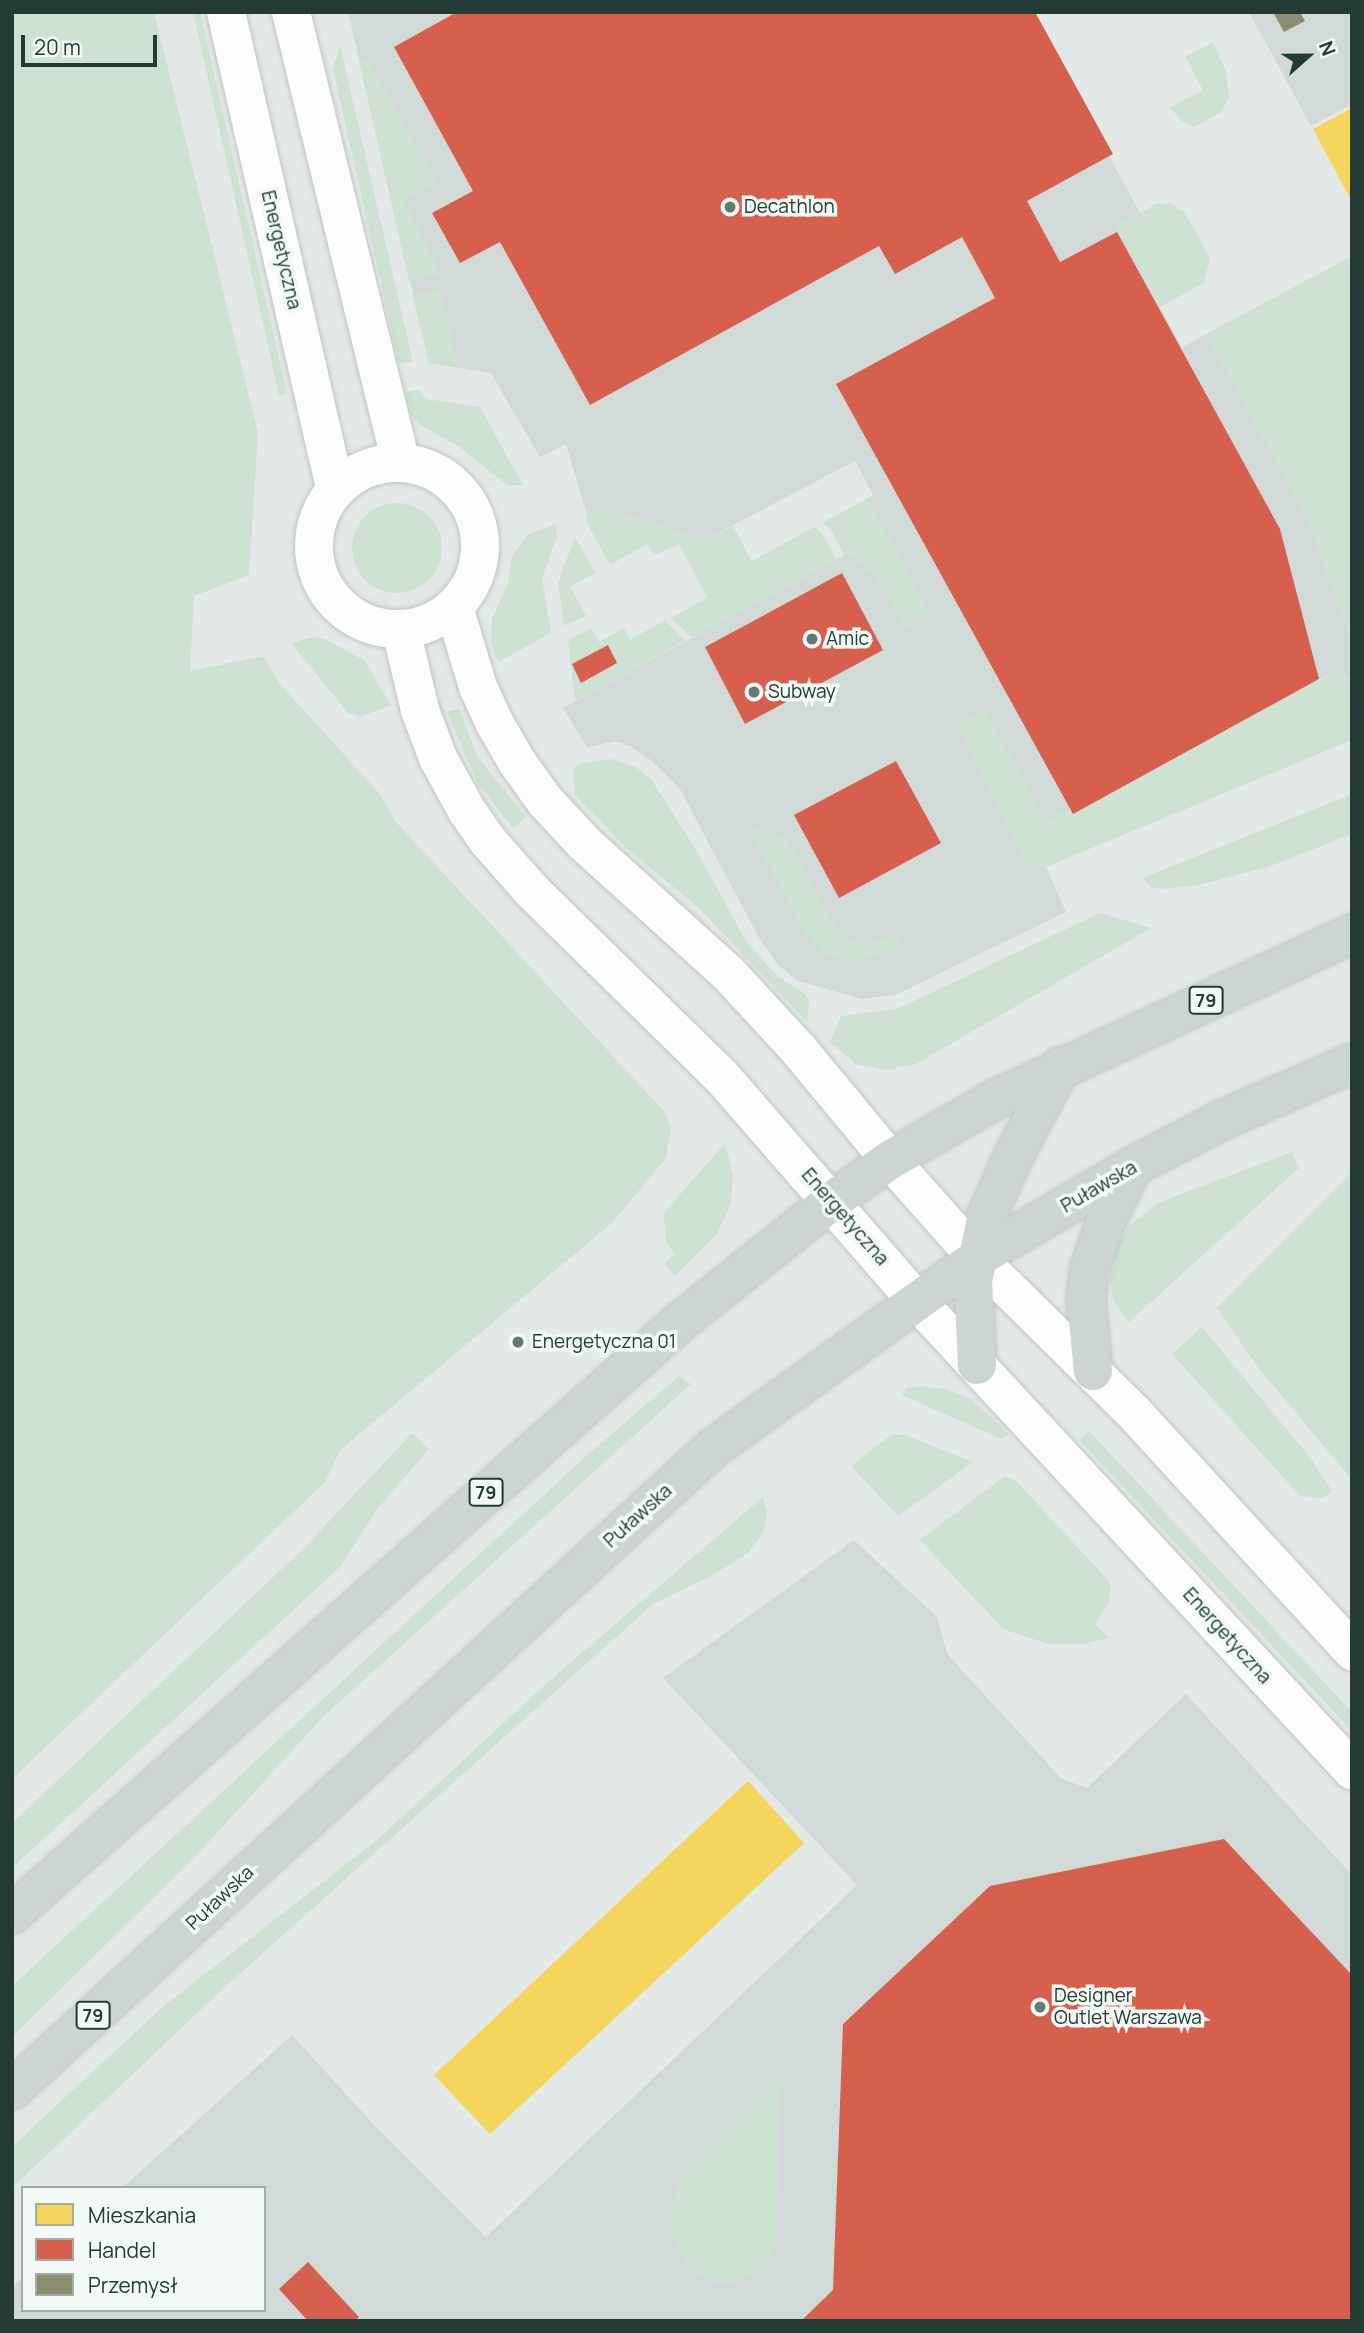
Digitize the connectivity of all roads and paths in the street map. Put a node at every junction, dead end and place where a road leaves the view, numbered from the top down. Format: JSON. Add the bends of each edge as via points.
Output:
{"nodes":[{"id":1,"x":226,"y":12,"type":"edge"},
{"id":2,"x":290,"y":12,"type":"edge"},
{"id":3,"x":401,"y":462,"type":"junction"},
{"id":4,"x":335,"y":488,"type":"junction"},
{"id":5,"x":454,"y":607,"type":"junction"},
{"id":6,"x":401,"y":630,"type":"junction"},
{"id":7,"x":1352,"y":934,"type":"edge"},
{"id":8,"x":1352,"y":1063,"type":"edge"},
{"id":9,"x":1061,"y":1066,"type":"junction"},
{"id":10,"x":890,"y":1160,"type":"junction"},
{"id":11,"x":1132,"y":1167,"type":"junction"},
{"id":12,"x":832,"y":1201,"type":"junction"},
{"id":13,"x":977,"y":1258,"type":"junction"},
{"id":14,"x":916,"y":1301,"type":"junction"},
{"id":15,"x":977,"y":1365,"type":"junction"},
{"id":16,"x":1093,"y":1371,"type":"junction"},
{"id":17,"x":1352,"y":1651,"type":"edge"},
{"id":18,"x":1352,"y":1770,"type":"edge"},
{"id":19,"x":12,"y":1914,"type":"edge"},
{"id":20,"x":12,"y":2090,"type":"edge"}],
"edges":[{"from":1,"to":4,"type":"street","name":"Energetyczna"},
{"from":2,"to":3,"type":"street"},
{"from":3,"to":4,"type":"street","via":[[365,468]]},
{"from":3,"to":5,"type":"street","via":[[427,467],[450,481],[468,501],[479,526],[478,565],[472,584]]},
{"from":4,"to":6,"type":"street","via":[[320,512],[313,539],[315,566],[326,592],[346,613],[372,626]]},
{"from":5,"to":6,"type":"street","via":[[429,623]]},
{"from":5,"to":10,"type":"street","via":[[478,687],[495,724],[545,801],[584,843],[728,973]]},
{"from":6,"to":12,"type":"street","name":"Energetyczna","via":[[416,696],[438,758],[488,841],[532,891],[722,1077]]},
{"from":7,"to":9,"type":"main road","number":"79"},
{"from":8,"to":11,"type":"main road","name":"Puławska","via":[[1220,1121]]},
{"from":9,"to":10,"type":"main road","number":"79"},
{"from":9,"to":13,"type":"main road","via":[[987,1215]]},
{"from":10,"to":12,"type":"main road","number":"79"},
{"from":10,"to":13,"type":"street"},
{"from":11,"to":13,"type":"main road","name":"Puławska"},
{"from":11,"to":16,"type":"main road","via":[[1090,1268],[1086,1299]]},
{"from":12,"to":14,"type":"street","name":"Energetyczna"},
{"from":12,"to":19,"type":"main road","number":"79","via":[[680,1322]]},
{"from":13,"to":14,"type":"main road","name":"Puławska"},
{"from":13,"to":15,"type":"main road","via":[[973,1282]]},
{"from":13,"to":16,"type":"street"},
{"from":14,"to":15,"type":"street","name":"Energetyczna"},
{"from":14,"to":20,"type":"main road","name":"Puławska","number":"79","via":[[713,1448]]},
{"from":15,"to":18,"type":"street","name":"Energetyczna"},
{"from":16,"to":17,"type":"street"}]}
